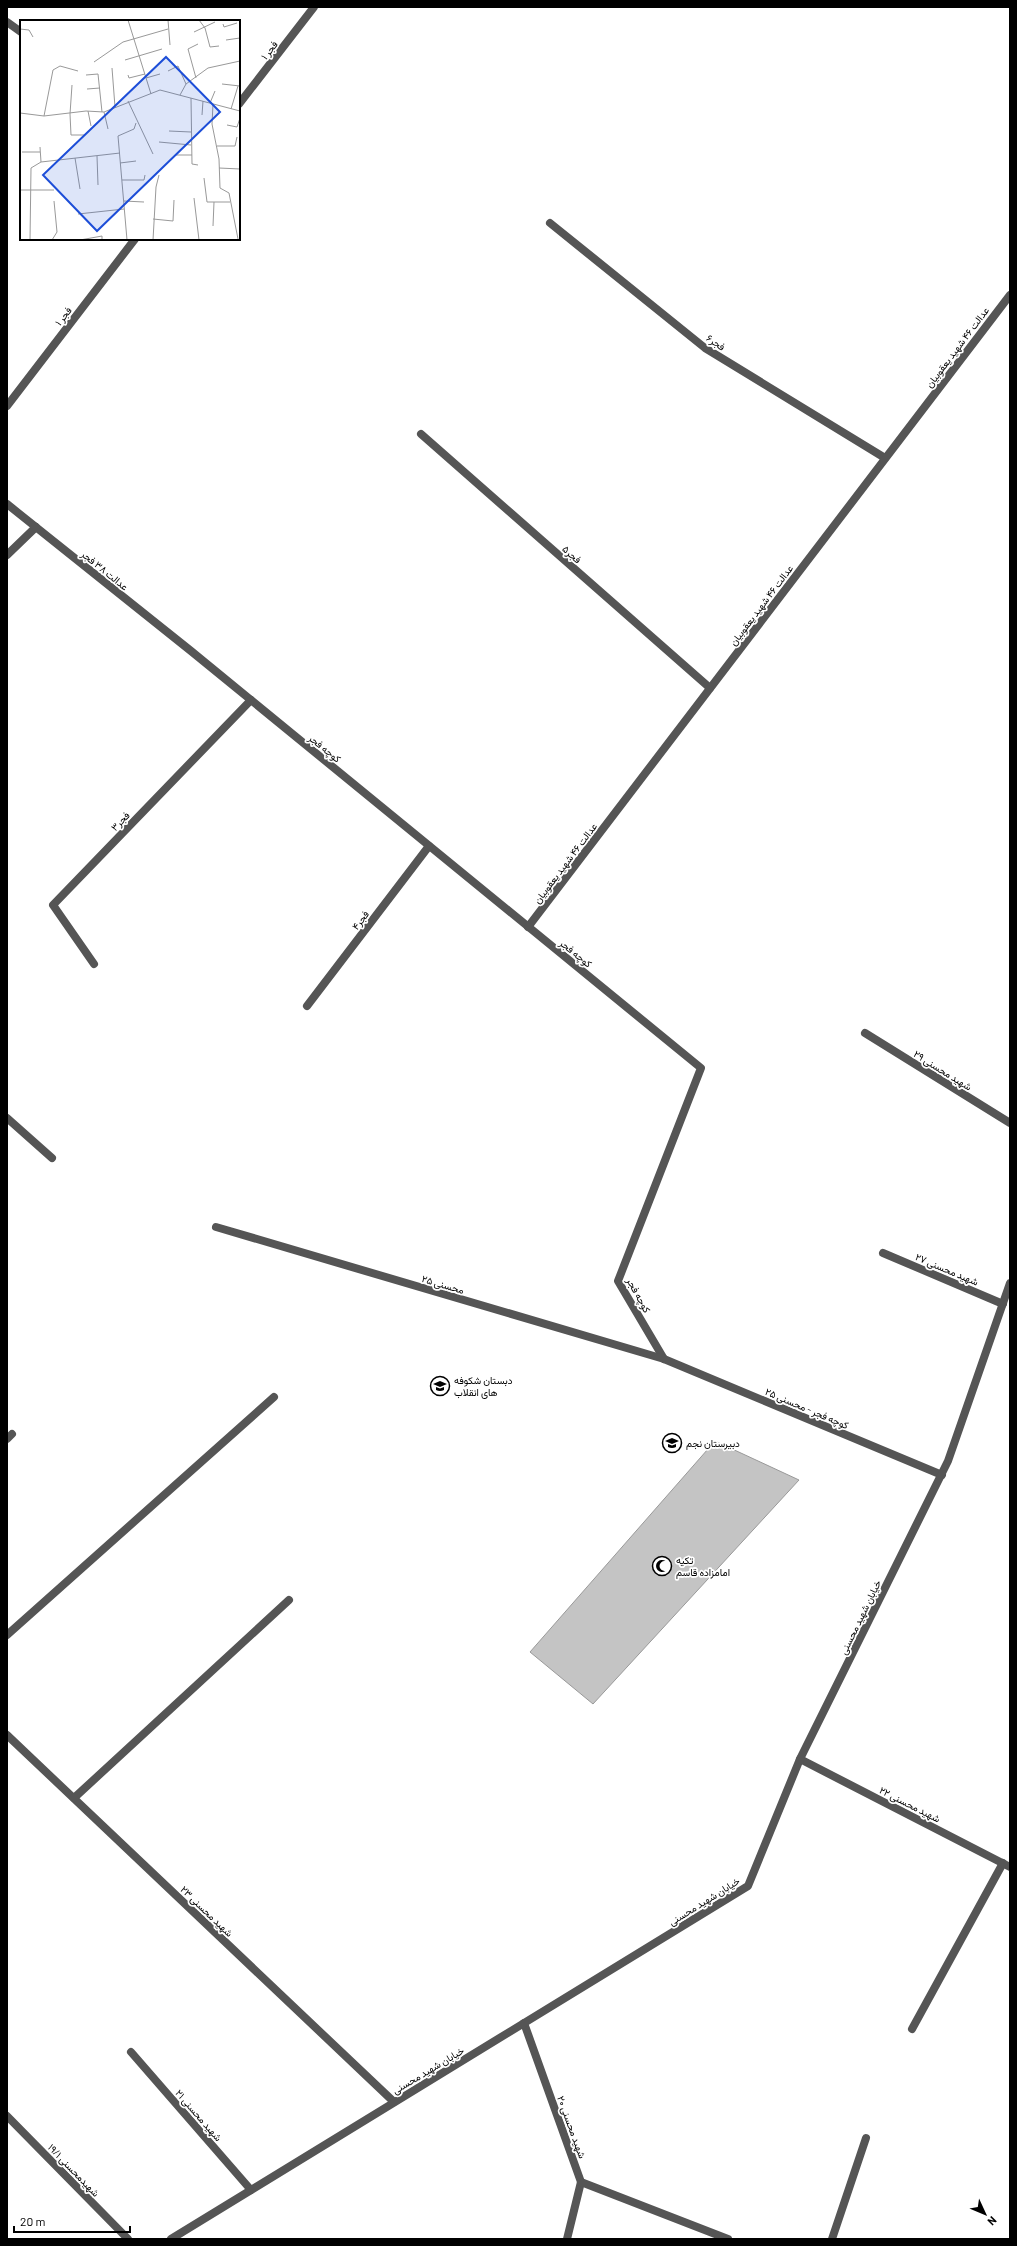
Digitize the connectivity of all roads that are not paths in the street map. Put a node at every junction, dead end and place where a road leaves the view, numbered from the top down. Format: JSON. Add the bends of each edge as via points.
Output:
{"nodes":[{"id":1,"x":314,"y":7,"type":"edge"},
{"id":2,"x":7,"y":22,"type":"edge"},
{"id":3,"x":20,"y":31,"type":"edge"},
{"id":4,"x":240,"y":103,"type":"edge"},
{"id":5,"x":550,"y":223,"type":"dead end"},
{"id":6,"x":134,"y":240,"type":"edge"},
{"id":7,"x":1010,"y":295,"type":"edge"},
{"id":8,"x":7,"y":406,"type":"edge"},
{"id":9,"x":420,"y":434,"type":"dead end"},
{"id":10,"x":885,"y":458,"type":"junction"},
{"id":11,"x":7,"y":504,"type":"edge"},
{"id":12,"x":36,"y":527,"type":"junction"},
{"id":13,"x":7,"y":555,"type":"edge"},
{"id":14,"x":191,"y":651,"type":"joint"},
{"id":15,"x":710,"y":688,"type":"junction"},
{"id":16,"x":251,"y":700,"type":"junction"},
{"id":17,"x":429,"y":846,"type":"junction"},
{"id":18,"x":528,"y":927,"type":"junction"},
{"id":19,"x":94,"y":964,"type":"dead end"},
{"id":20,"x":307,"y":1006,"type":"dead end"},
{"id":21,"x":865,"y":1033,"type":"dead end"},
{"id":22,"x":7,"y":1118,"type":"edge"},
{"id":23,"x":1010,"y":1123,"type":"edge"},
{"id":24,"x":52,"y":1158,"type":"dead end"},
{"id":25,"x":216,"y":1227,"type":"dead end"},
{"id":26,"x":883,"y":1253,"type":"dead end"},
{"id":27,"x":1010,"y":1283,"type":"edge"},
{"id":28,"x":1006,"y":1300,"type":"edge"},
{"id":29,"x":664,"y":1359,"type":"junction"},
{"id":30,"x":274,"y":1397,"type":"dead end"},
{"id":31,"x":942,"y":1475,"type":"junction"},
{"id":32,"x":289,"y":1600,"type":"dead end"},
{"id":33,"x":7,"y":1635,"type":"edge"},
{"id":34,"x":7,"y":1735,"type":"edge"},
{"id":35,"x":800,"y":1759,"type":"junction"},
{"id":36,"x":74,"y":1798,"type":"junction"},
{"id":37,"x":1007,"y":1865,"type":"edge"},
{"id":38,"x":524,"y":2023,"type":"junction"},
{"id":39,"x":912,"y":2029,"type":"dead end"},
{"id":40,"x":131,"y":2052,"type":"dead end"},
{"id":41,"x":394,"y":2102,"type":"junction"},
{"id":42,"x":7,"y":2116,"type":"edge"},
{"id":43,"x":866,"y":2138,"type":"dead end"},
{"id":44,"x":581,"y":2182,"type":"junction"},
{"id":45,"x":251,"y":2190,"type":"junction"},
{"id":46,"x":174,"y":2238,"type":"edge"},
{"id":47,"x":128,"y":2239,"type":"edge"},
{"id":48,"x":567,"y":2239,"type":"edge"},
{"id":49,"x":728,"y":2239,"type":"edge"},
{"id":50,"x":832,"y":2239,"type":"edge"}],
"edges":[{"from":1,"to":4,"type":"street","name":"فجر ۱"},
{"from":2,"to":3,"type":"street"},
{"from":5,"to":10,"type":"street","name":"فجر۶","via":[[705,348]]},
{"from":6,"to":8,"type":"street","name":"فجر ۱"},
{"from":7,"to":10,"type":"street","name":"عدالت ۴۶ شهید یعقوبیان"},
{"from":9,"to":15,"type":"street","name":"فجر۵"},
{"from":10,"to":15,"type":"street","name":"عدالت ۴۶ شهید یعقوبیان"},
{"from":11,"to":12,"type":"street","name":"عدالت ۳۸ فجر"},
{"from":12,"to":13,"type":"street"},
{"from":12,"to":14,"type":"street","name":"عدالت ۳۸ فجر"},
{"from":14,"to":16,"type":"street","name":"کوچه فجر"},
{"from":15,"to":18,"type":"street","name":"عدالت ۴۶ شهید یعقوبیان"},
{"from":16,"to":17,"type":"street","name":"کوچه فجر"},
{"from":16,"to":19,"type":"street","name":"فجر۳","via":[[53,905]]},
{"from":17,"to":18,"type":"street","name":"کوچه فجر"},
{"from":17,"to":20,"type":"street","name":"فجر۴"},
{"from":18,"to":29,"type":"street","name":"کوچه فجر","via":[[701,1068],[618,1281]]},
{"from":21,"to":23,"type":"street","name":"شهید محسنی ۲۹"},
{"from":22,"to":24,"type":"street"},
{"from":25,"to":29,"type":"street","name":"محسنی ۲۵"},
{"from":26,"to":28,"type":"street","name":"شهید محسنی ۲۷"},
{"from":27,"to":28,"type":"street","name":"خیابان شهید محسنی"},
{"from":28,"to":31,"type":"street","name":"خیابان شهید محسنی"},
{"from":29,"to":31,"type":"street","name":"کوچه فجر - محسنی ۲۵"},
{"from":30,"to":33,"type":"street"},
{"from":31,"to":35,"type":"street","name":"خیابان شهید محسنی"},
{"from":32,"to":36,"type":"street"},
{"from":34,"to":36,"type":"street","name":"شهید محسنی ۲۳"},
{"from":35,"to":37,"type":"street","name":"شهید محسنی ۲۲"},
{"from":35,"to":38,"type":"street","name":"خیابان شهید محسنی","via":[[748,1886]]},
{"from":36,"to":41,"type":"street","name":"شهید محسنی ۲۳"},
{"from":37,"to":39,"type":"street"},
{"from":38,"to":41,"type":"street","name":"خیابان شهید محسنی"},
{"from":38,"to":44,"type":"street","name":"شهید محسنی ۲۰"},
{"from":40,"to":45,"type":"street","name":"شهید محسنی ۲۱"},
{"from":41,"to":45,"type":"street","name":"خیابان شهید محسنی"},
{"from":42,"to":47,"type":"street","name":"شهیدمحسنی ۱۹/۱"},
{"from":43,"to":50,"type":"street"},
{"from":44,"to":48,"type":"street"},
{"from":44,"to":49,"type":"street"},
{"from":45,"to":46,"type":"street","name":"خیابان شهید محسنی"}]}
